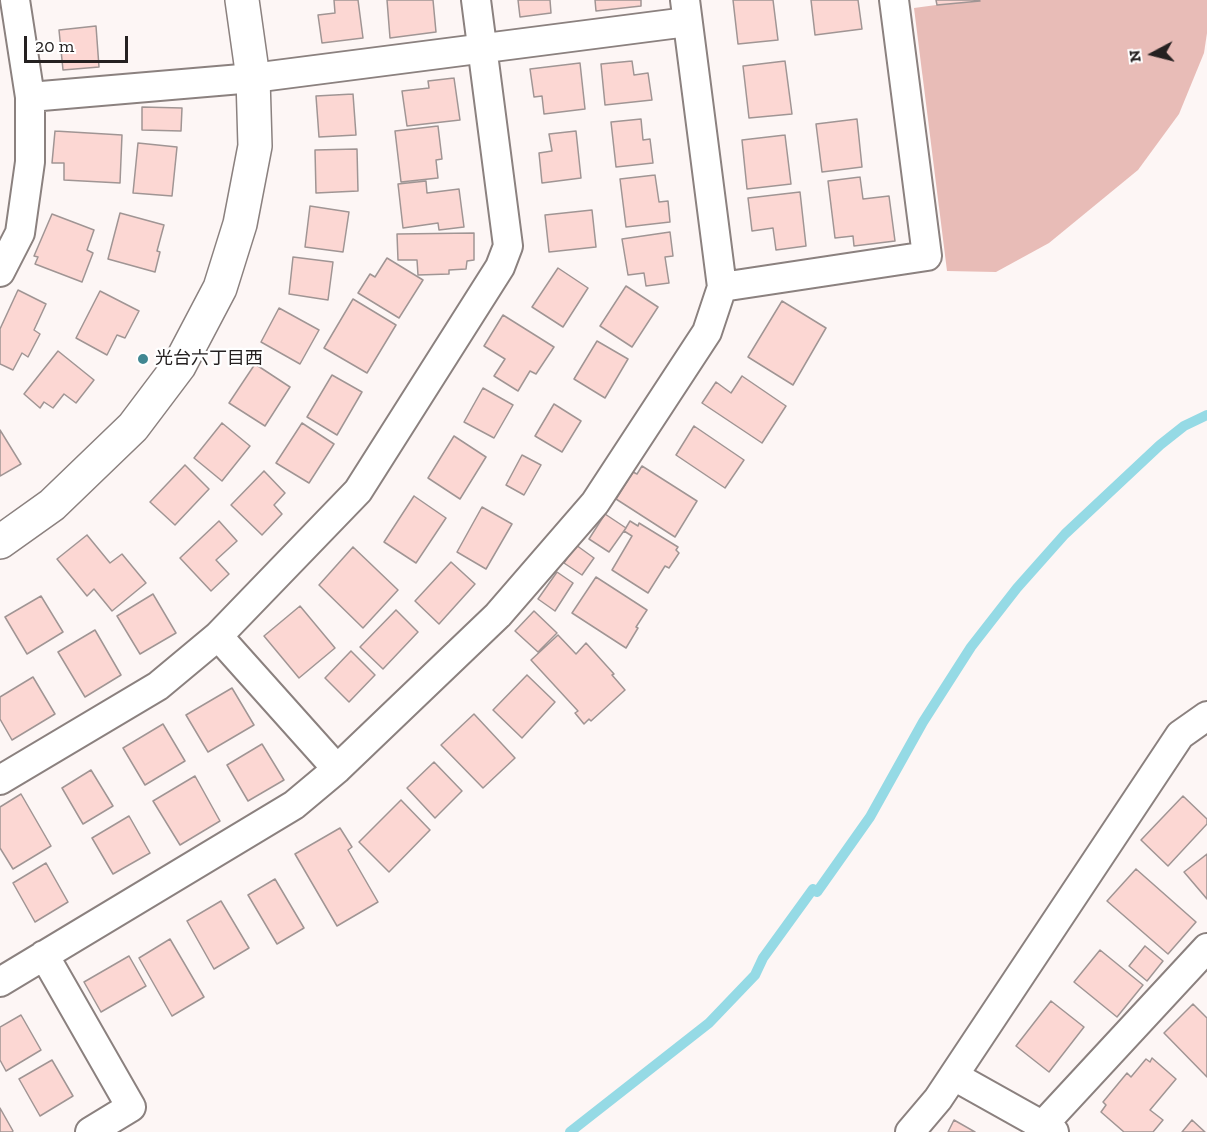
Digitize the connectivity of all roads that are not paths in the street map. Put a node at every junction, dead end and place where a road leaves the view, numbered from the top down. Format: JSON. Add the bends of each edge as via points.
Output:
{"nodes":[{"id":1,"x":15,"y":0,"type":"edge"},
{"id":2,"x":242,"y":0,"type":"edge"},
{"id":3,"x":476,"y":0,"type":"edge"},
{"id":4,"x":894,"y":0,"type":"edge"},
{"id":5,"x":686,"y":11,"type":"edge"},
{"id":6,"x":482,"y":47,"type":"junction"},
{"id":7,"x":253,"y":78,"type":"junction"},
{"id":8,"x":30,"y":97,"type":"junction"},
{"id":9,"x":0,"y":272,"type":"edge"},
{"id":10,"x":722,"y":287,"type":"junction"},
{"id":11,"x":0,"y":542,"type":"edge"},
{"id":12,"x":218,"y":636,"type":"junction"},
{"id":13,"x":1207,"y":716,"type":"edge"},
{"id":14,"x":337,"y":769,"type":"junction"},
{"id":15,"x":0,"y":780,"type":"edge"},
{"id":16,"x":1207,"y":948,"type":"edge"},
{"id":17,"x":44,"y":956,"type":"junction"},
{"id":18,"x":0,"y":982,"type":"edge"},
{"id":19,"x":954,"y":1076,"type":"junction"},
{"id":20,"x":1045,"y":1130,"type":"edge"},
{"id":21,"x":90,"y":1132,"type":"edge"},
{"id":22,"x":910,"y":1132,"type":"edge"}],
"edges":[{"from":1,"to":8,"type":"street"},
{"from":2,"to":7,"type":"street"},
{"from":3,"to":6,"type":"street"},
{"from":4,"to":10,"type":"street","via":[[927,256]]},
{"from":5,"to":6,"type":"street"},
{"from":5,"to":10,"type":"street"},
{"from":6,"to":7,"type":"street"},
{"from":6,"to":12,"type":"street","via":[[507,246],[500,267],[358,491]]},
{"from":7,"to":8,"type":"street"},
{"from":7,"to":11,"type":"street","via":[[255,146],[240,224],[220,288],[179,366],[133,427],[52,505]]},
{"from":8,"to":9,"type":"street","via":[[30,162],[20,233]]},
{"from":10,"to":14,"type":"street","via":[[707,332],[595,502],[498,615]]},
{"from":12,"to":14,"type":"street"},
{"from":12,"to":15,"type":"street","via":[[158,686]]},
{"from":13,"to":19,"type":"street","via":[[1180,735]]},
{"from":14,"to":17,"type":"street","via":[[294,805]]},
{"from":16,"to":20,"type":"street"},
{"from":17,"to":18,"type":"street"},
{"from":17,"to":21,"type":"street","via":[[131,1107]]},
{"from":19,"to":20,"type":"street"},
{"from":19,"to":22,"type":"street"}]}
